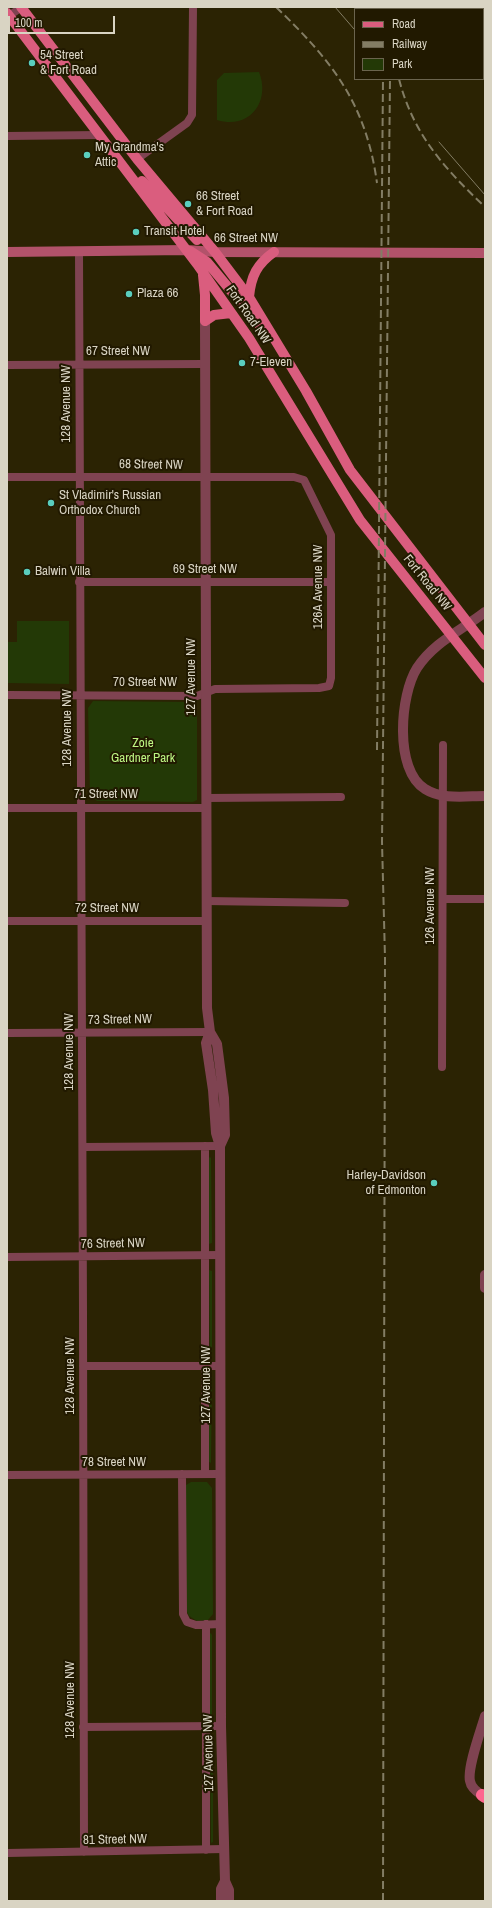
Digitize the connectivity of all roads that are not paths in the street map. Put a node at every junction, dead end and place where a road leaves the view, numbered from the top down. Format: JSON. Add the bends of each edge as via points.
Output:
{"nodes":[{"id":1,"x":22,"y":7,"type":"edge"},
{"id":2,"x":193,"y":7,"type":"edge"},
{"id":3,"x":8,"y":15,"type":"edge"},
{"id":4,"x":99,"y":135,"type":"junction"},
{"id":5,"x":7,"y":136,"type":"edge"},
{"id":6,"x":137,"y":159,"type":"junction"},
{"id":7,"x":122,"y":165,"type":"junction"},
{"id":8,"x":187,"y":250,"type":"junction"},
{"id":9,"x":79,"y":251,"type":"junction"},
{"id":10,"x":7,"y":252,"type":"edge"},
{"id":11,"x":215,"y":252,"type":"junction"},
{"id":12,"x":274,"y":252,"type":"junction"},
{"id":13,"x":485,"y":253,"type":"edge"},
{"id":14,"x":203,"y":274,"type":"junction"},
{"id":15,"x":249,"y":297,"type":"junction"},
{"id":16,"x":231,"y":313,"type":"junction"},
{"id":17,"x":205,"y":321,"type":"junction"},
{"id":18,"x":278,"y":347,"type":"junction"},
{"id":19,"x":78,"y":364,"type":"junction"},
{"id":20,"x":204,"y":364,"type":"junction"},
{"id":21,"x":7,"y":365,"type":"edge"},
{"id":22,"x":79,"y":476,"type":"junction"},
{"id":23,"x":7,"y":477,"type":"edge"},
{"id":24,"x":205,"y":477,"type":"junction"},
{"id":25,"x":294,"y":477,"type":"joint"},
{"id":26,"x":79,"y":582,"type":"junction"},
{"id":27,"x":330,"y":582,"type":"junction"},
{"id":28,"x":205,"y":583,"type":"junction"},
{"id":29,"x":485,"y":612,"type":"edge"},
{"id":30,"x":468,"y":624,"type":"junction"},
{"id":31,"x":452,"y":635,"type":"junction"},
{"id":32,"x":485,"y":645,"type":"edge"},
{"id":33,"x":485,"y":678,"type":"edge"},
{"id":34,"x":329,"y":686,"type":"joint"},
{"id":35,"x":205,"y":692,"type":"junction"},
{"id":36,"x":7,"y":695,"type":"edge"},
{"id":37,"x":80,"y":695,"type":"junction"},
{"id":38,"x":443,"y":745,"type":"dead end"},
{"id":39,"x":341,"y":796,"type":"dead end"},
{"id":40,"x":443,"y":796,"type":"junction"},
{"id":41,"x":485,"y":796,"type":"edge"},
{"id":42,"x":206,"y":803,"type":"junction"},
{"id":43,"x":7,"y":808,"type":"edge"},
{"id":44,"x":80,"y":808,"type":"junction"},
{"id":45,"x":443,"y":899,"type":"junction"},
{"id":46,"x":485,"y":899,"type":"edge"},
{"id":47,"x":206,"y":901,"type":"junction"},
{"id":48,"x":345,"y":903,"type":"dead end"},
{"id":49,"x":7,"y":921,"type":"edge"},
{"id":50,"x":81,"y":921,"type":"junction"},
{"id":51,"x":206,"y":921,"type":"junction"},
{"id":52,"x":210,"y":1032,"type":"junction"},
{"id":53,"x":7,"y":1033,"type":"edge"},
{"id":54,"x":82,"y":1033,"type":"junction"},
{"id":55,"x":442,"y":1067,"type":"dead end"},
{"id":56,"x":205,"y":1146,"type":"junction"},
{"id":57,"x":220,"y":1146,"type":"junction"},
{"id":58,"x":82,"y":1147,"type":"junction"},
{"id":59,"x":205,"y":1255,"type":"junction"},
{"id":60,"x":220,"y":1255,"type":"junction"},
{"id":61,"x":7,"y":1257,"type":"edge"},
{"id":62,"x":83,"y":1257,"type":"junction"},
{"id":63,"x":485,"y":1275,"type":"edge"},
{"id":64,"x":485,"y":1288,"type":"edge"},
{"id":65,"x":83,"y":1366,"type":"junction"},
{"id":66,"x":205,"y":1366,"type":"junction"},
{"id":67,"x":220,"y":1366,"type":"junction"},
{"id":68,"x":182,"y":1474,"type":"junction"},
{"id":69,"x":205,"y":1474,"type":"junction"},
{"id":70,"x":221,"y":1474,"type":"junction"},
{"id":71,"x":7,"y":1475,"type":"edge"},
{"id":72,"x":83,"y":1475,"type":"junction"},
{"id":73,"x":206,"y":1624,"type":"junction"},
{"id":74,"x":221,"y":1624,"type":"junction"},
{"id":75,"x":485,"y":1716,"type":"edge"},
{"id":76,"x":83,"y":1726,"type":"junction"},
{"id":77,"x":206,"y":1726,"type":"junction"},
{"id":78,"x":221,"y":1726,"type":"junction"},
{"id":79,"x":484,"y":1796,"type":"edge"},
{"id":80,"x":224,"y":1849,"type":"junction"},
{"id":81,"x":206,"y":1850,"type":"junction"},
{"id":82,"x":84,"y":1852,"type":"junction"},
{"id":83,"x":7,"y":1853,"type":"edge"},
{"id":84,"x":225,"y":1881,"type":"junction"},
{"id":85,"x":221,"y":1901,"type":"edge"},
{"id":86,"x":229,"y":1901,"type":"edge"}],
"edges":[{"from":1,"to":3,"type":"street"},
{"from":1,"to":6,"type":"main road","name":"Fort Road NW"},
{"from":2,"to":6,"type":"street","via":[[192,114],[187,123]]},
{"from":3,"to":4,"type":"main road","name":"Fort Road NW"},
{"from":4,"to":5,"type":"street"},
{"from":4,"to":7,"type":"main road","name":"Fort Road NW"},
{"from":6,"to":11,"type":"main road","name":"Fort Road NW"},
{"from":7,"to":8,"type":"main road","name":"Fort Road NW"},
{"from":7,"to":11,"type":"main road","via":[[142,182],[196,239]]},
{"from":8,"to":9,"type":"main road","name":"66 Street NW"},
{"from":8,"to":11,"type":"main road","name":"66 Street NW"},
{"from":8,"to":14,"type":"main road","name":"Fort Road NW"},
{"from":8,"to":18,"type":"main road","via":[[207,262]]},
{"from":9,"to":10,"type":"main road","name":"66 Street NW"},
{"from":9,"to":19,"type":"street","name":"128 Avenue NW"},
{"from":11,"to":12,"type":"main road","name":"66 Street NW"},
{"from":11,"to":15,"type":"main road","name":"Fort Road NW"},
{"from":12,"to":13,"type":"main road","name":"66 Street NW"},
{"from":12,"to":15,"type":"main road","via":[[260,263],[254,272]]},
{"from":14,"to":16,"type":"main road","name":"Fort Road NW"},
{"from":14,"to":17,"type":"main road"},
{"from":15,"to":18,"type":"main road","name":"Fort Road NW"},
{"from":16,"to":17,"type":"main road","via":[[214,315]]},
{"from":16,"to":31,"type":"main road","name":"Fort Road NW","via":[[260,354],[357,515]]},
{"from":17,"to":20,"type":"street","name":"127 Avenue NW"},
{"from":18,"to":30,"type":"main road","name":"Fort Road NW","via":[[350,470]]},
{"from":19,"to":20,"type":"street","name":"67 Street NW"},
{"from":19,"to":21,"type":"street","name":"67 Street NW"},
{"from":19,"to":22,"type":"street","name":"128 Avenue NW"},
{"from":20,"to":24,"type":"street","name":"127 Avenue NW"},
{"from":22,"to":23,"type":"street","name":"68 Street NW"},
{"from":22,"to":24,"type":"street","name":"68 Street NW"},
{"from":22,"to":26,"type":"street","name":"128 Avenue NW"},
{"from":24,"to":25,"type":"street","name":"68 Street NW"},
{"from":24,"to":28,"type":"street","name":"127 Avenue NW"},
{"from":25,"to":27,"type":"street","name":"126A Avenue NW","via":[[306,483],[331,535]]},
{"from":26,"to":28,"type":"street","name":"69 Street NW"},
{"from":26,"to":37,"type":"street","name":"128 Avenue NW"},
{"from":27,"to":28,"type":"street","name":"69 Street NW"},
{"from":27,"to":34,"type":"street","name":"126A Avenue NW"},
{"from":28,"to":35,"type":"street","name":"127 Avenue NW"},
{"from":29,"to":30,"type":"street"},
{"from":30,"to":31,"type":"street"},
{"from":30,"to":32,"type":"main road","name":"Fort Road NW"},
{"from":31,"to":33,"type":"main road","name":"Fort Road NW"},
{"from":31,"to":40,"type":"street","via":[[432,650],[417,668],[404,710],[404,751],[410,773],[426,790]]},
{"from":34,"to":35,"type":"street","name":"70 Street NW","via":[[215,689]]},
{"from":35,"to":37,"type":"street","name":"70 Street NW","via":[[197,696]]},
{"from":35,"to":42,"type":"street","name":"127 Avenue NW"},
{"from":36,"to":37,"type":"street","name":"70 Street NW"},
{"from":37,"to":44,"type":"street","name":"128 Avenue NW"},
{"from":38,"to":40,"type":"street","name":"126 Avenue NW"},
{"from":39,"to":42,"type":"street","name":"71 Street NW"},
{"from":40,"to":41,"type":"street"},
{"from":40,"to":45,"type":"street","name":"126 Avenue NW"},
{"from":42,"to":44,"type":"street","name":"71 Street NW"},
{"from":42,"to":47,"type":"street","name":"127 Avenue NW"},
{"from":43,"to":44,"type":"street","name":"71 Street NW"},
{"from":44,"to":50,"type":"street","name":"128 Avenue NW"},
{"from":45,"to":46,"type":"street"},
{"from":45,"to":55,"type":"street","name":"126 Avenue NW"},
{"from":47,"to":48,"type":"street"},
{"from":47,"to":51,"type":"street","name":"127 Avenue NW"},
{"from":49,"to":50,"type":"street","name":"72 Street NW"},
{"from":50,"to":51,"type":"street","name":"72 Street NW"},
{"from":50,"to":54,"type":"street","name":"128 Avenue NW"},
{"from":51,"to":52,"type":"street","name":"127 Avenue NW","via":[[207,1008]]},
{"from":52,"to":54,"type":"street","name":"73 Street NW"},
{"from":52,"to":57,"type":"street","name":"127 Avenue NW","via":[[217,1044],[224,1098],[225,1135]]},
{"from":53,"to":54,"type":"street","name":"73 Street NW"},
{"from":54,"to":58,"type":"street","name":"128 Avenue NW"},
{"from":56,"to":57,"type":"street"},
{"from":56,"to":58,"type":"street"},
{"from":56,"to":59,"type":"street","name":"127 Avenue NW"},
{"from":57,"to":60,"type":"street","name":"127 Avenue NW"},
{"from":58,"to":62,"type":"street","name":"128 Avenue NW"},
{"from":59,"to":60,"type":"street","name":"76 Street NW"},
{"from":59,"to":62,"type":"street","name":"76 Street NW"},
{"from":59,"to":66,"type":"street","name":"127 Avenue NW"},
{"from":60,"to":67,"type":"street","name":"127 Avenue NW"},
{"from":61,"to":62,"type":"street","name":"76 Street NW"},
{"from":62,"to":65,"type":"street","name":"128 Avenue NW"},
{"from":63,"to":64,"type":"street"},
{"from":65,"to":66,"type":"street"},
{"from":65,"to":72,"type":"street","name":"128 Avenue NW"},
{"from":66,"to":67,"type":"street"},
{"from":66,"to":69,"type":"street","name":"127 Avenue NW"},
{"from":67,"to":70,"type":"street","name":"127 Avenue NW"},
{"from":68,"to":69,"type":"street","name":"78 Street NW"},
{"from":68,"to":72,"type":"street","name":"78 Street NW"},
{"from":68,"to":73,"type":"street","via":[[183,1614],[187,1622]]},
{"from":69,"to":70,"type":"street","name":"78 Street NW"},
{"from":70,"to":74,"type":"street","name":"127 Avenue NW"},
{"from":71,"to":72,"type":"street","name":"78 Street NW"},
{"from":72,"to":76,"type":"street","name":"128 Avenue NW"},
{"from":73,"to":74,"type":"street"},
{"from":73,"to":77,"type":"street","name":"127 Avenue NW"},
{"from":74,"to":78,"type":"street","name":"127 Avenue NW"},
{"from":75,"to":79,"type":"street","via":[[471,1767],[470,1781],[476,1791]]},
{"from":76,"to":77,"type":"street"},
{"from":76,"to":82,"type":"street","name":"128 Avenue NW"},
{"from":77,"to":78,"type":"street"},
{"from":77,"to":81,"type":"street","name":"127 Avenue NW"},
{"from":78,"to":80,"type":"street","name":"127 Avenue NW"},
{"from":80,"to":81,"type":"street","name":"81 Street NW"},
{"from":80,"to":84,"type":"street","name":"127 Avenue NW"},
{"from":81,"to":82,"type":"street","name":"81 Street NW"},
{"from":82,"to":83,"type":"street","name":"81 Street NW"},
{"from":84,"to":85,"type":"street","name":"127 Avenue NW","via":[[221,1889]]},
{"from":84,"to":86,"type":"street","name":"127 Avenue NW","via":[[229,1890]]}]}
